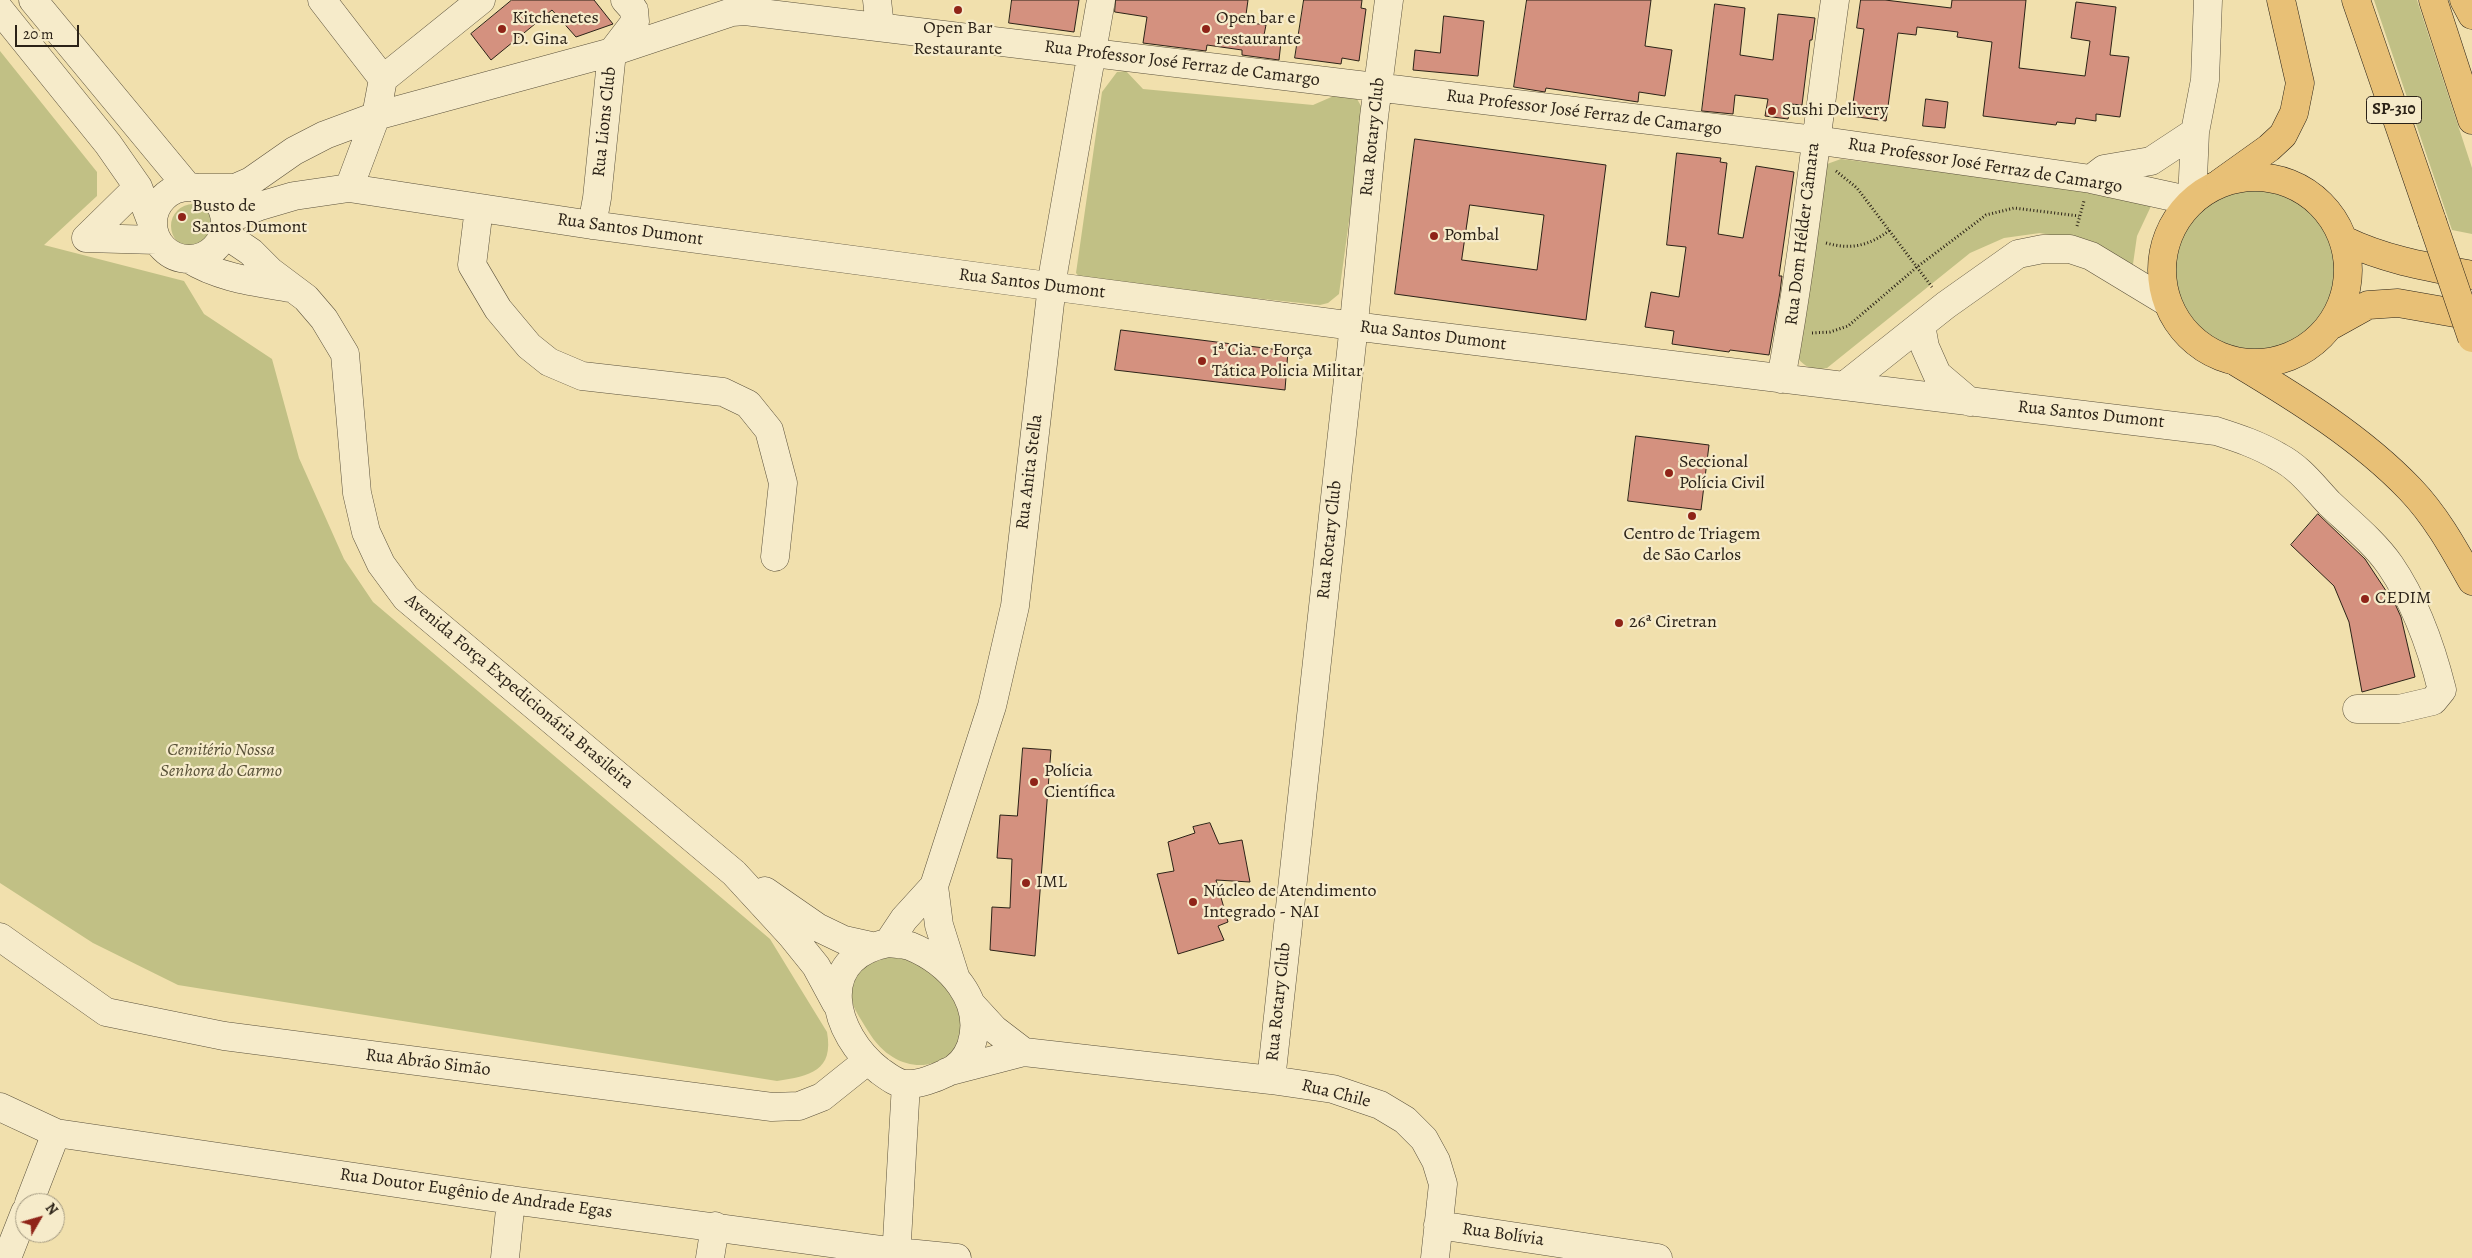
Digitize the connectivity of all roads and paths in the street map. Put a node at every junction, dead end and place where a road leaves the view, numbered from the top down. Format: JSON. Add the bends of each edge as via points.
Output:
{"nodes":[{"id":1,"x":33,"y":0,"type":"edge"},
{"id":2,"x":322,"y":0,"type":"edge"},
{"id":3,"x":481,"y":0,"type":"edge"},
{"id":4,"x":625,"y":0,"type":"edge"},
{"id":5,"x":877,"y":0,"type":"edge"},
{"id":6,"x":1101,"y":0,"type":"edge"},
{"id":7,"x":1389,"y":0,"type":"edge"},
{"id":8,"x":1835,"y":0,"type":"edge"},
{"id":9,"x":2208,"y":0,"type":"edge"},
{"id":10,"x":2282,"y":0,"type":"edge"},
{"id":11,"x":2356,"y":0,"type":"edge"},
{"id":12,"x":2433,"y":0,"type":"edge"},
{"id":13,"x":2464,"y":0,"type":"edge"},
{"id":14,"x":0,"y":10,"type":"edge"},
{"id":15,"x":2472,"y":15,"type":"edge"},
{"id":16,"x":880,"y":27,"type":"junction"},
{"id":17,"x":612,"y":52,"type":"junction"},
{"id":18,"x":1093,"y":52,"type":"junction"},
{"id":19,"x":383,"y":79,"type":"junction"},
{"id":20,"x":1377,"y":89,"type":"junction"},
{"id":21,"x":376,"y":116,"type":"junction"},
{"id":22,"x":2472,"y":120,"type":"edge"},
{"id":23,"x":2195,"y":132,"type":"junction"},
{"id":24,"x":1813,"y":152,"type":"junction"},
{"id":25,"x":2091,"y":179,"type":"junction"},
{"id":26,"x":2220,"y":183,"type":"junction"},
{"id":27,"x":138,"y":187,"type":"junction"},
{"id":28,"x":193,"y":187,"type":"junction"},
{"id":29,"x":349,"y":188,"type":"junction"},
{"id":30,"x":2192,"y":201,"type":"junction"},
{"id":31,"x":479,"y":208,"type":"junction"},
{"id":32,"x":2079,"y":216,"type":"junction"},
{"id":33,"x":592,"y":226,"type":"junction"},
{"id":34,"x":224,"y":227,"type":"junction"},
{"id":35,"x":1890,"y":230,"type":"junction"},
{"id":36,"x":155,"y":233,"type":"junction"},
{"id":37,"x":1804,"y":238,"type":"junction"},
{"id":38,"x":2344,"y":240,"type":"junction"},
{"id":39,"x":2070,"y":249,"type":"junction"},
{"id":40,"x":189,"y":259,"type":"junction"},
{"id":41,"x":1916,"y":267,"type":"junction"},
{"id":42,"x":2472,"y":275,"type":"edge"},
{"id":43,"x":1052,"y":286,"type":"junction"},
{"id":44,"x":292,"y":288,"type":"junction"},
{"id":45,"x":2167,"y":302,"type":"junction"},
{"id":46,"x":1946,"y":305,"type":"junction"},
{"id":47,"x":2472,"y":316,"type":"edge"},
{"id":48,"x":1921,"y":325,"type":"junction"},
{"id":49,"x":2332,"y":325,"type":"junction"},
{"id":50,"x":1354,"y":326,"type":"junction"},
{"id":51,"x":1790,"y":334,"type":"junction"},
{"id":52,"x":2472,"y":338,"type":"edge"},
{"id":53,"x":2238,"y":363,"type":"junction"},
{"id":54,"x":1781,"y":380,"type":"junction"},
{"id":55,"x":1844,"y":386,"type":"junction"},
{"id":56,"x":1970,"y":402,"type":"junction"},
{"id":57,"x":775,"y":557,"type":"dead end"},
{"id":58,"x":2472,"y":581,"type":"edge"},
{"id":59,"x":2357,"y":709,"type":"dead end"},
{"id":60,"x":734,"y":873,"type":"junction"},
{"id":61,"x":934,"y":886,"type":"junction"},
{"id":62,"x":0,"y":937,"type":"edge"},
{"id":63,"x":879,"y":945,"type":"junction"},
{"id":64,"x":955,"y":976,"type":"junction"},
{"id":65,"x":836,"y":1002,"type":"junction"},
{"id":66,"x":972,"y":1005,"type":"junction"},
{"id":67,"x":1024,"y":1052,"type":"junction"},
{"id":68,"x":867,"y":1061,"type":"junction"},
{"id":69,"x":947,"y":1072,"type":"junction"},
{"id":70,"x":1271,"y":1080,"type":"junction"},
{"id":71,"x":906,"y":1084,"type":"junction"},
{"id":72,"x":0,"y":1107,"type":"edge"},
{"id":73,"x":56,"y":1133,"type":"junction"},
{"id":74,"x":33,"y":1193,"type":"edge"},
{"id":75,"x":511,"y":1200,"type":"junction"},
{"id":76,"x":1438,"y":1225,"type":"junction"},
{"id":77,"x":715,"y":1226,"type":"junction"},
{"id":78,"x":15,"y":1238,"type":"edge"},
{"id":79,"x":897,"y":1255,"type":"edge"},
{"id":80,"x":7,"y":1258,"type":"edge"},
{"id":81,"x":505,"y":1258,"type":"edge"},
{"id":82,"x":710,"y":1258,"type":"edge"},
{"id":83,"x":957,"y":1258,"type":"edge"},
{"id":84,"x":1436,"y":1258,"type":"edge"},
{"id":85,"x":1658,"y":1258,"type":"edge"}],
"edges":[{"from":1,"to":28,"type":"street"},
{"from":2,"to":19,"type":"street"},
{"from":3,"to":19,"type":"street"},
{"from":4,"to":17,"type":"street","name":"Rua Lions Club","via":[[634,10],[635,22]]},
{"from":5,"to":16,"type":"street"},
{"from":6,"to":18,"type":"street","name":"Rua Anita Stella"},
{"from":7,"to":20,"type":"street","name":"Rua Rotary Club"},
{"from":8,"to":24,"type":"street","name":"Rua Dom Hélder Câmara"},
{"from":9,"to":23,"type":"street","via":[[2205,80]]},
{"from":10,"to":26,"type":"main road","via":[[2300,83],[2294,113],[2283,135]]},
{"from":11,"to":52,"type":"main road","number":"SP-310","bridge":true},
{"from":12,"to":22,"type":"main road"},
{"from":13,"to":15,"type":"main road"},
{"from":14,"to":27,"type":"street","via":[[108,144]]},
{"from":16,"to":17,"type":"street","name":"Rua Professor José Ferraz de Camargo","via":[[732,12]]},
{"from":16,"to":18,"type":"street","name":"Rua Professor José Ferraz de Camargo"},
{"from":17,"to":21,"type":"street","name":"Rua Professor José Ferraz de Camargo"},
{"from":17,"to":33,"type":"street","name":"Rua Lions Club"},
{"from":18,"to":20,"type":"street","name":"Rua Professor José Ferraz de Camargo"},
{"from":18,"to":43,"type":"street","name":"Rua Anita Stella"},
{"from":19,"to":21,"type":"street"},
{"from":20,"to":24,"type":"street","name":"Rua Professor José Ferraz de Camargo"},
{"from":20,"to":50,"type":"street","name":"Rua Rotary Club"},
{"from":21,"to":28,"type":"street","name":"Rua Professor José Ferraz de Camargo","via":[[325,135],[235,188]]},
{"from":21,"to":29,"type":"street"},
{"from":23,"to":25,"type":"street","via":[[2151,161],[2104,169]]},
{"from":23,"to":30,"type":"street"},
{"from":24,"to":25,"type":"street","name":"Rua Professor José Ferraz de Camargo"},
{"from":24,"to":35,"type":"path","via":[[1857,188]]},
{"from":24,"to":37,"type":"street","name":"Rua Dom Hélder Câmara"},
{"from":25,"to":30,"type":"street","name":"Rua Professor José Ferraz de Camargo"},
{"from":25,"to":32,"type":"path"},
{"from":26,"to":30,"type":"main road"},
{"from":26,"to":38,"type":"main road","via":[[2250,176],[2280,180],[2308,192],[2330,213]]},
{"from":27,"to":36,"type":"street"},
{"from":27,"to":36,"type":"street","via":[[86,238]]},
{"from":28,"to":34,"type":"street","via":[[217,200],[223,210]]},
{"from":28,"to":36,"type":"street","via":[[176,189],[158,204],[154,215]]},
{"from":29,"to":31,"type":"street","name":"Rua Santos Dumont"},
{"from":29,"to":34,"type":"street","name":"Rua Santos Dumont","via":[[294,196],[260,206]]},
{"from":30,"to":45,"type":"main road","via":[[2174,222],[2164,248],[2162,275]]},
{"from":31,"to":33,"type":"street","name":"Rua Santos Dumont"},
{"from":31,"to":57,"type":"street","via":[[472,265],[498,309],[529,346],[549,362],[582,376],[723,392],[748,404],[769,430],[783,483]]},
{"from":32,"to":39,"type":"path"},
{"from":32,"to":41,"type":"path","via":[[2014,208],[1986,214]]},
{"from":33,"to":43,"type":"street","name":"Rua Santos Dumont"},
{"from":34,"to":40,"type":"street","via":[[212,250]]},
{"from":34,"to":44,"type":"street","name":"Avenida Força Expedicionária Brasileira"},
{"from":35,"to":37,"type":"path","via":[[1861,247],[1840,247]]},
{"from":35,"to":41,"type":"path"},
{"from":36,"to":40,"type":"street","via":[[172,254]]},
{"from":37,"to":51,"type":"street","name":"Rua Dom Hélder Câmara"},
{"from":38,"to":42,"type":"main road","via":[[2370,253],[2410,264]]},
{"from":38,"to":49,"type":"main road","via":[[2350,269],[2346,298]]},
{"from":39,"to":45,"type":"street","via":[[2091,256]]},
{"from":39,"to":46,"type":"street","via":[[2043,249],[2018,254]]},
{"from":40,"to":44,"type":"street","name":"Avenida Força Expedicionária Brasileira","via":[[204,269]]},
{"from":41,"to":46,"type":"path"},
{"from":41,"to":51,"type":"path","via":[[1848,326],[1830,332]]},
{"from":43,"to":50,"type":"street","name":"Rua Santos Dumont"},
{"from":43,"to":61,"type":"street","name":"Rua Anita Stella","via":[[1015,606],[992,706]]},
{"from":44,"to":60,"type":"street","name":"Avenida Força Expedicionária Brasileira","via":[[306,298],[324,319],[345,354],[357,493],[366,532],[381,564],[406,598]]},
{"from":45,"to":53,"type":"main road","via":[[2178,324],[2195,342],[2215,355]]},
{"from":46,"to":48,"type":"street"},
{"from":47,"to":49,"type":"main road","via":[[2398,303],[2368,305]]},
{"from":48,"to":55,"type":"street"},
{"from":48,"to":56,"type":"street","via":[[1925,347],[1937,374]]},
{"from":49,"to":53,"type":"main road","via":[[2314,344],[2291,357],[2265,364]]},
{"from":50,"to":54,"type":"street","name":"Rua Santos Dumont"},
{"from":50,"to":70,"type":"street","name":"Rua Rotary Club"},
{"from":51,"to":54,"type":"street","name":"Rua Dom Hélder Câmara"},
{"from":53,"to":58,"type":"main road","via":[[2305,405],[2372,454],[2411,490],[2442,530]]},
{"from":54,"to":55,"type":"street","name":"Rua Santos Dumont"},
{"from":55,"to":56,"type":"street","name":"Rua Santos Dumont"},
{"from":56,"to":59,"type":"street","name":"Rua Santos Dumont","via":[[2216,431],[2281,457],[2306,476],[2389,564],[2431,645],[2442,690],[2433,701],[2399,709]]},
{"from":60,"to":63,"type":"street","name":"Avenida Força Expedicionária Brasileira","via":[[817,927],[844,940]]},
{"from":60,"to":65,"type":"street","name":"Avenida Força Expedicionária Brasileira","via":[[816,966]]},
{"from":61,"to":63,"type":"street"},
{"from":61,"to":64,"type":"street","via":[[939,925]]},
{"from":62,"to":68,"type":"street","name":"Rua Abrão Simão","via":[[106,1012],[224,1036],[772,1107],[799,1106],[822,1097]]},
{"from":63,"to":64,"type":"street","via":[[909,946]]},
{"from":63,"to":65,"type":"street","via":[[856,956],[844,969],[837,986]]},
{"from":64,"to":66,"type":"street"},
{"from":65,"to":68,"type":"street","via":[[845,1026]]},
{"from":66,"to":67,"type":"street","via":[[994,1030]]},
{"from":66,"to":69,"type":"street","via":[[974,1036],[959,1064]]},
{"from":67,"to":69,"type":"street"},
{"from":67,"to":70,"type":"street","name":"Rua Chile"},
{"from":68,"to":71,"type":"street","via":[[895,1081]]},
{"from":69,"to":71,"type":"street"},
{"from":70,"to":76,"type":"street","name":"Rua Chile","via":[[1333,1089],[1380,1105],[1405,1120],[1424,1139],[1438,1168],[1443,1184]]},
{"from":71,"to":79,"type":"street"},
{"from":72,"to":73,"type":"street","name":"Rua Doutor Eugênio de Andrade Egas"},
{"from":73,"to":74,"type":"street"},
{"from":73,"to":75,"type":"street","name":"Rua Doutor Eugênio de Andrade Egas"},
{"from":75,"to":77,"type":"street","name":"Rua Doutor Eugênio de Andrade Egas"},
{"from":75,"to":81,"type":"street"},
{"from":76,"to":84,"type":"street","name":"Rua Chile"},
{"from":76,"to":85,"type":"street","name":"Rua Bolívia"},
{"from":77,"to":79,"type":"street","name":"Rua Doutor Eugênio de Andrade Egas"},
{"from":77,"to":82,"type":"street"},
{"from":78,"to":80,"type":"street"},
{"from":79,"to":83,"type":"street","name":"Rua Doutor Eugênio de Andrade Egas"}]}
